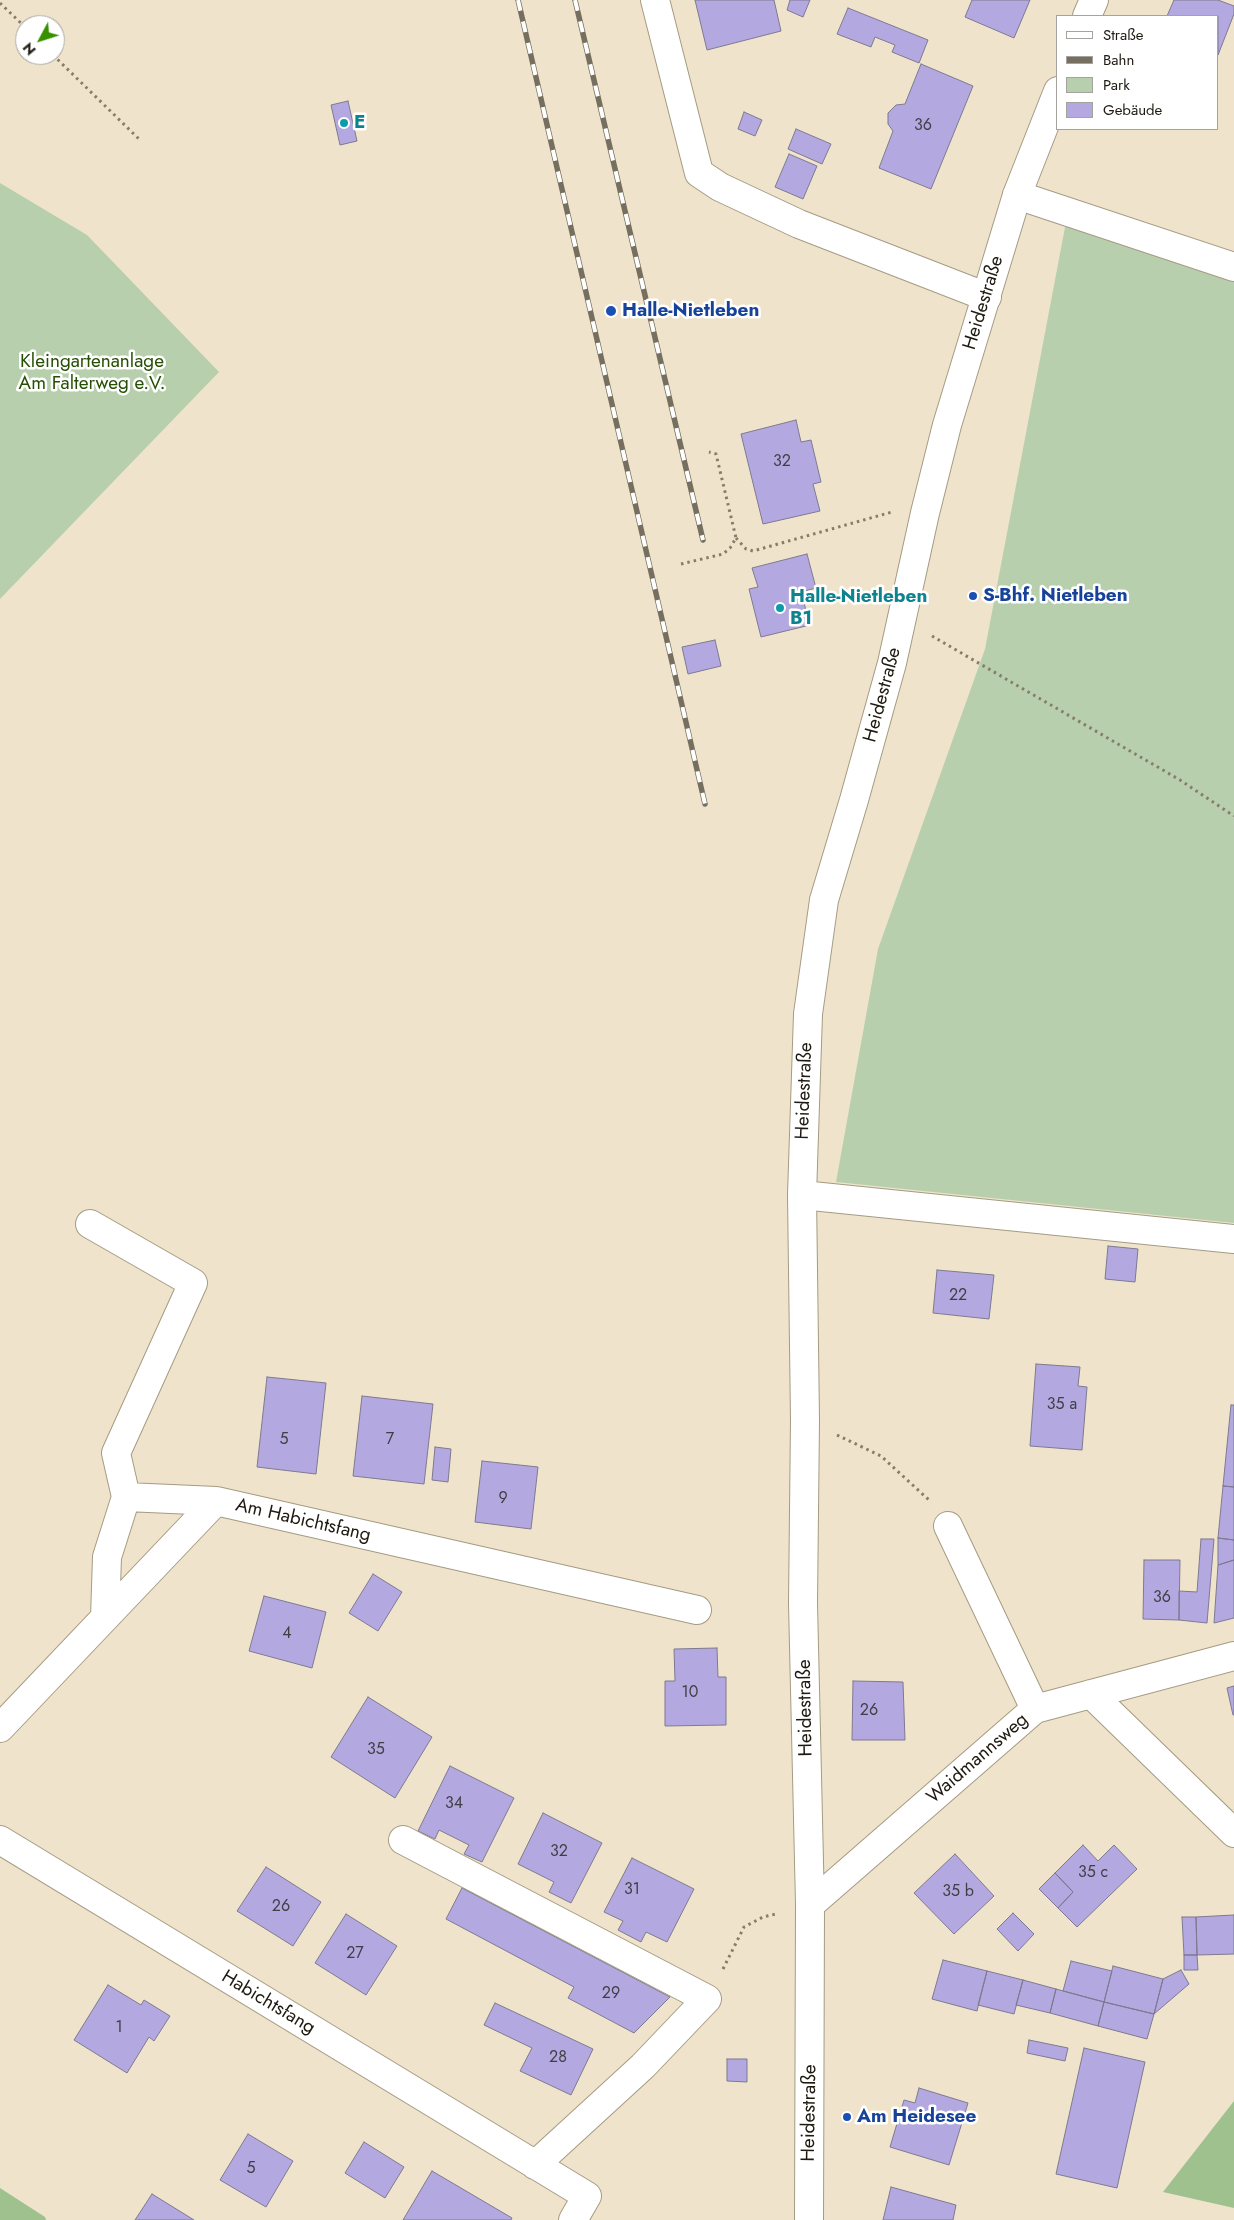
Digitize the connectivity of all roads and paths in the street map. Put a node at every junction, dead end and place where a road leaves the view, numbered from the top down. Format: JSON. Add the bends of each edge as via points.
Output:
{"nodes":[{"id":1,"x":655,"y":0,"type":"edge"},
{"id":2,"x":1094,"y":0,"type":"edge"},
{"id":3,"x":0,"y":3,"type":"edge"},
{"id":4,"x":1087,"y":15,"type":"edge"},
{"id":5,"x":15,"y":17,"type":"edge"},
{"id":6,"x":63,"y":65,"type":"edge"},
{"id":7,"x":1056,"y":96,"type":"edge"},
{"id":8,"x":140,"y":140,"type":"dead end"},
{"id":9,"x":1017,"y":195,"type":"junction"},
{"id":10,"x":1234,"y":267,"type":"edge"},
{"id":11,"x":987,"y":297,"type":"junction"},
{"id":12,"x":708,"y":452,"type":"dead end"},
{"id":13,"x":928,"y":502,"type":"junction"},
{"id":14,"x":736,"y":538,"type":"junction"},
{"id":15,"x":681,"y":564,"type":"dead end"},
{"id":16,"x":902,"y":619,"type":"junction"},
{"id":17,"x":1234,"y":816,"type":"edge"},
{"id":18,"x":802,"y":1196,"type":"junction"},
{"id":19,"x":90,"y":1224,"type":"dead end"},
{"id":20,"x":1234,"y":1239,"type":"edge"},
{"id":21,"x":805,"y":1420,"type":"junction"},
{"id":22,"x":126,"y":1497,"type":"junction"},
{"id":23,"x":216,"y":1500,"type":"junction"},
{"id":24,"x":948,"y":1526,"type":"joint"},
{"id":25,"x":697,"y":1610,"type":"dead end"},
{"id":26,"x":105,"y":1617,"type":"junction"},
{"id":27,"x":1234,"y":1656,"type":"edge"},
{"id":28,"x":1091,"y":1694,"type":"junction"},
{"id":29,"x":1035,"y":1710,"type":"junction"},
{"id":30,"x":0,"y":1728,"type":"edge"},
{"id":31,"x":1234,"y":1834,"type":"edge"},
{"id":32,"x":0,"y":1840,"type":"edge"},
{"id":33,"x":403,"y":1840,"type":"dead end"},
{"id":34,"x":810,"y":1904,"type":"junction"},
{"id":35,"x":707,"y":1999,"type":"junction"},
{"id":36,"x":536,"y":2165,"type":"junction"},
{"id":37,"x":573,"y":2220,"type":"edge"},
{"id":38,"x":809,"y":2220,"type":"edge"}],
"edges":[{"from":1,"to":11,"type":"street","via":[[698,173],[720,187],[799,224]]},
{"from":2,"to":4,"type":"street"},
{"from":3,"to":5,"type":"path"},
{"from":6,"to":8,"type":"path"},
{"from":7,"to":9,"type":"street","name":"Heidestraße"},
{"from":9,"to":10,"type":"street"},
{"from":9,"to":11,"type":"street","name":"Heidestraße"},
{"from":11,"to":13,"type":"street","name":"Heidestraße","via":[[947,425]]},
{"from":12,"to":14,"type":"path","via":[[716,454]]},
{"from":13,"to":14,"type":"path","via":[[753,551],[746,549]]},
{"from":13,"to":16,"type":"street","name":"Heidestraße"},
{"from":14,"to":15,"type":"path","via":[[723,554]]},
{"from":16,"to":17,"type":"path","via":[[1180,780]]},
{"from":16,"to":18,"type":"street","name":"Heidestraße","via":[[890,672],[824,900],[808,1014]]},
{"from":18,"to":20,"type":"street"},
{"from":18,"to":21,"type":"street","name":"Heidestraße"},
{"from":19,"to":22,"type":"street","via":[[193,1283],[116,1453]]},
{"from":21,"to":24,"type":"path","via":[[881,1456],[935,1506]]},
{"from":21,"to":34,"type":"street","name":"Heidestraße","via":[[804,1603]]},
{"from":22,"to":23,"type":"street"},
{"from":22,"to":26,"type":"street","via":[[107,1557]]},
{"from":23,"to":25,"type":"street","name":"Am Habichtsfang"},
{"from":23,"to":26,"type":"street","name":"Am Habichtsfang"},
{"from":24,"to":29,"type":"street"},
{"from":26,"to":30,"type":"street","name":"Am Habichtsfang"},
{"from":27,"to":28,"type":"street","name":"Waidmannsweg"},
{"from":28,"to":29,"type":"street","name":"Waidmannsweg"},
{"from":28,"to":31,"type":"street"},
{"from":29,"to":34,"type":"street","name":"Waidmannsweg"},
{"from":32,"to":36,"type":"street","name":"Habichtsfang"},
{"from":33,"to":35,"type":"street"},
{"from":34,"to":35,"type":"path","via":[[763,1917],[744,1927]]},
{"from":34,"to":38,"type":"street","name":"Heidestraße"},
{"from":35,"to":36,"type":"street","via":[[643,2066]]},
{"from":36,"to":37,"type":"street","name":"Habichtsfang","via":[[587,2196]]}]}
